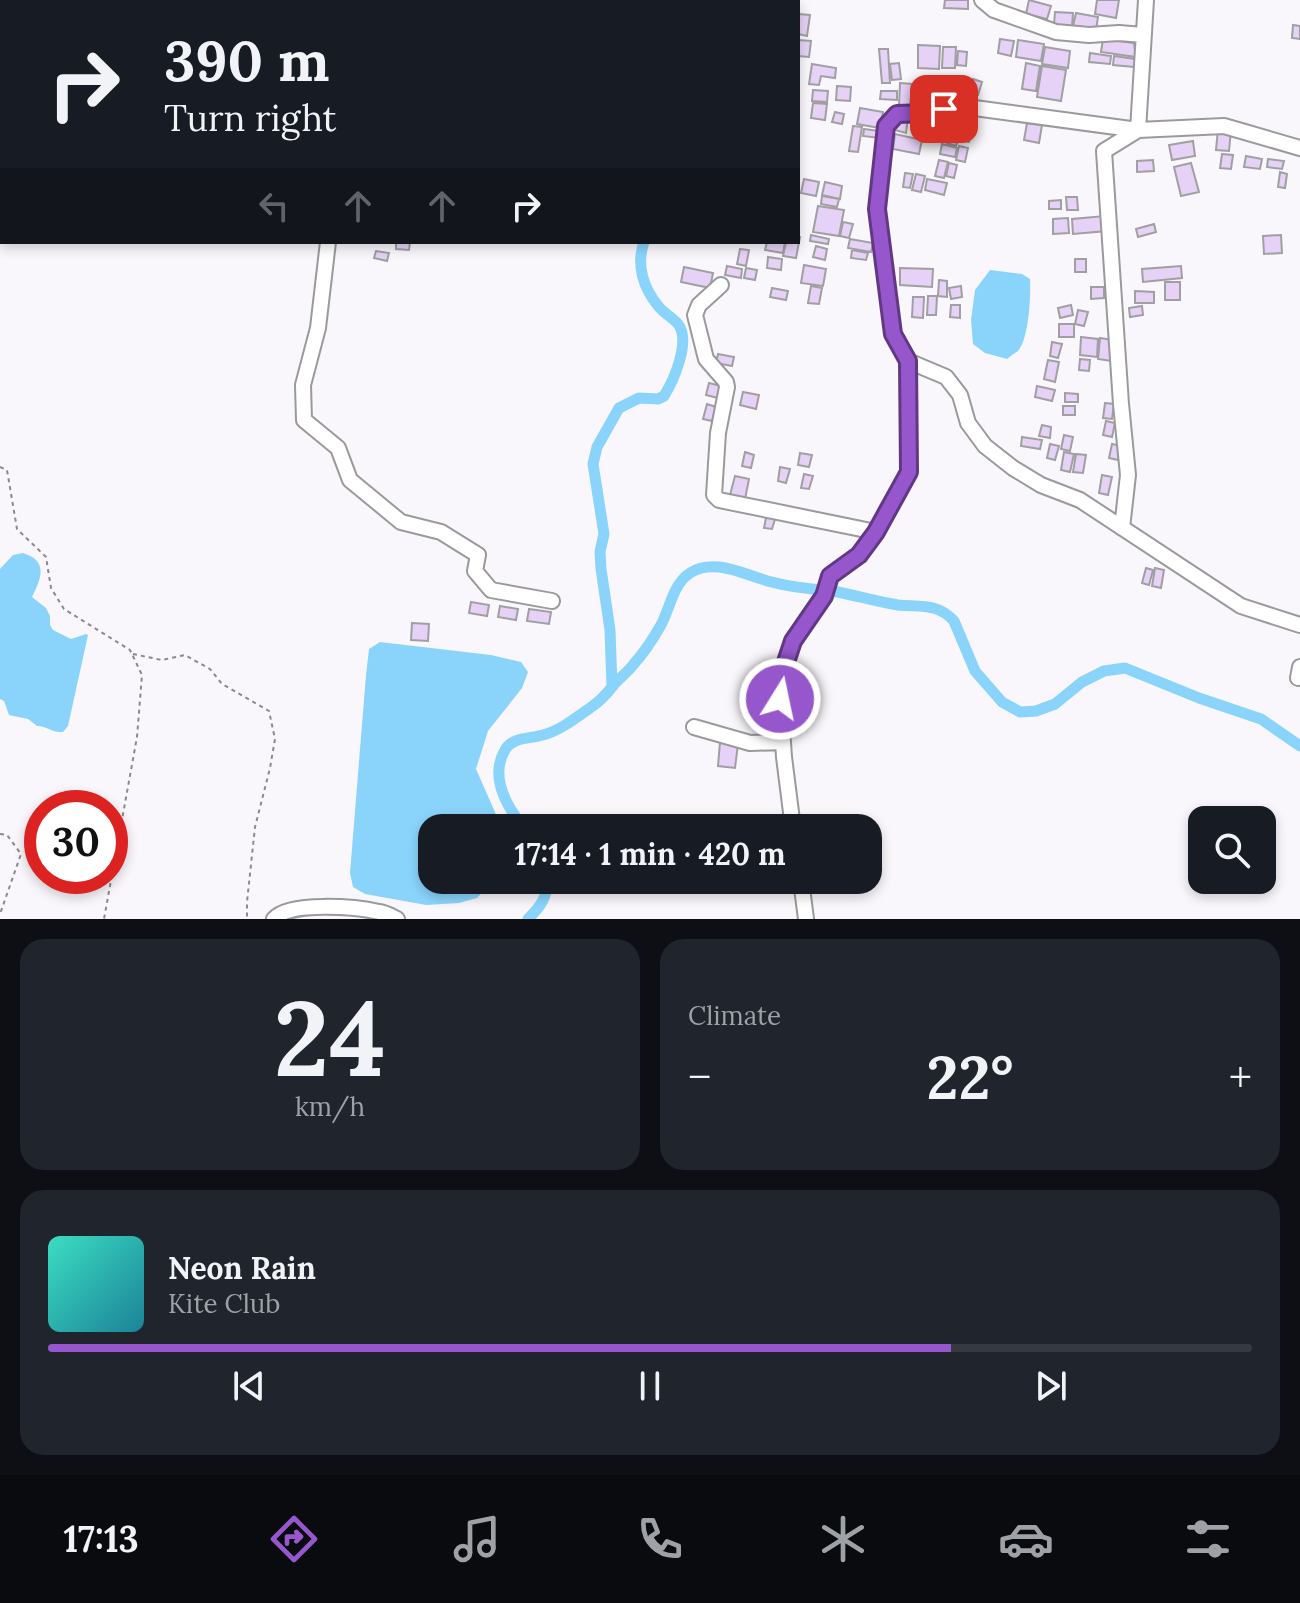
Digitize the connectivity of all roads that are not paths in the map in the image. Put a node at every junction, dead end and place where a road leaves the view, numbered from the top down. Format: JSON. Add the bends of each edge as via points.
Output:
{"nodes":[{"id":1,"x":982,"y":0,"type":"edge"},
{"id":2,"x":1146,"y":0,"type":"edge"},
{"id":3,"x":1143,"y":35,"type":"junction"},
{"id":4,"x":1138,"y":130,"type":"junction"},
{"id":5,"x":1300,"y":148,"type":"edge"},
{"id":6,"x":328,"y":244,"type":"edge"},
{"id":7,"x":721,"y":285,"type":"dead end"},
{"id":8,"x":908,"y":361,"type":"junction"},
{"id":9,"x":1122,"y":528,"type":"junction"},
{"id":10,"x":876,"y":532,"type":"junction"},
{"id":11,"x":552,"y":601,"type":"dead end"},
{"id":12,"x":1300,"y":625,"type":"edge"},
{"id":13,"x":694,"y":727,"type":"dead end"},
{"id":14,"x":783,"y":742,"type":"junction"},
{"id":15,"x":791,"y":814,"type":"edge"},
{"id":16,"x":803,"y":894,"type":"edge"},
{"id":17,"x":274,"y":919,"type":"edge"},
{"id":18,"x":397,"y":919,"type":"edge"},
{"id":19,"x":806,"y":919,"type":"edge"}],
"edges":[{"from":1,"to":3,"type":"street","via":[[994,10],[1056,32]]},
{"from":2,"to":3,"type":"street"},
{"from":3,"to":4,"type":"street"},
{"from":4,"to":5,"type":"street","via":[[1224,126]]},
{"from":4,"to":8,"type":"street","via":[[960,106],[897,114],[886,126],[877,209],[893,334]]},
{"from":4,"to":9,"type":"street","via":[[1104,151],[1128,475]]},
{"from":6,"to":11,"type":"street","via":[[318,328],[303,385],[304,420],[338,448],[350,480],[401,522],[441,532],[478,555],[475,571],[491,590]]},
{"from":7,"to":10,"type":"street","via":[[695,315],[706,359],[727,387],[714,495]]},
{"from":8,"to":9,"type":"street","via":[[946,377],[960,395],[968,423],[985,446],[1013,468],[1080,500]]},
{"from":8,"to":10,"type":"street","via":[[909,472]]},
{"from":9,"to":12,"type":"street","via":[[1241,606]]},
{"from":10,"to":14,"type":"street","via":[[859,555],[830,576],[824,596],[793,641],[780,699]]},
{"from":13,"to":14,"type":"street","via":[[750,743]]},
{"from":14,"to":15,"type":"street"},
{"from":16,"to":19,"type":"street"},
{"from":17,"to":18,"type":"street","via":[[294,909],[314,908],[353,908]]}]}
